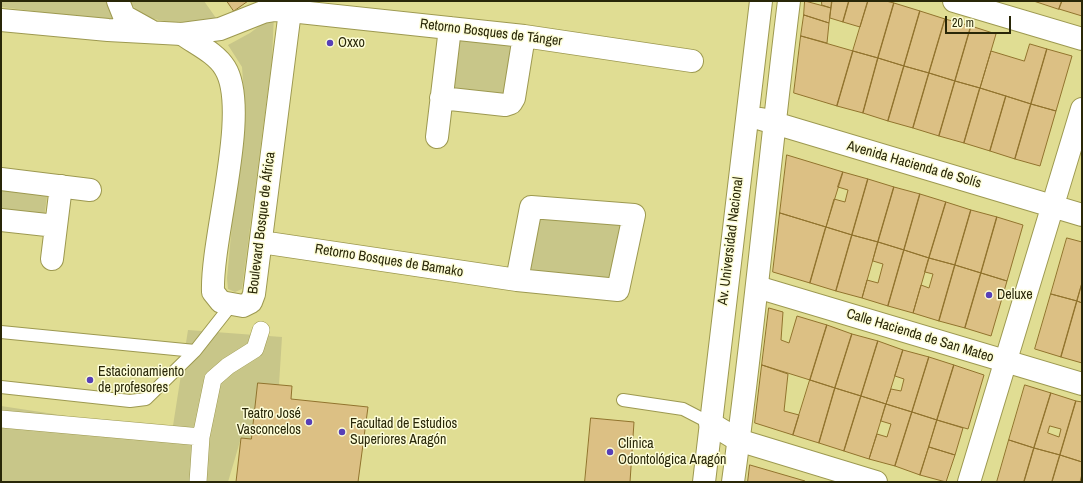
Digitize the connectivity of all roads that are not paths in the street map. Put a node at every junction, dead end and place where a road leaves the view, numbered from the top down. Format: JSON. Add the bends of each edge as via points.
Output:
{"nodes":[{"id":1,"x":118,"y":1,"type":"edge"},
{"id":2,"x":761,"y":1,"type":"edge"},
{"id":3,"x":789,"y":1,"type":"edge"},
{"id":4,"x":954,"y":1,"type":"edge"},
{"id":5,"x":290,"y":6,"type":"edge"},
{"id":6,"x":1,"y":20,"type":"edge"},
{"id":7,"x":450,"y":28,"type":"junction"},
{"id":8,"x":155,"y":34,"type":"junction"},
{"id":9,"x":182,"y":34,"type":"junction"},
{"id":10,"x":524,"y":36,"type":"junction"},
{"id":11,"x":1082,"y":40,"type":"edge"},
{"id":12,"x":692,"y":61,"type":"dead end"},
{"id":13,"x":441,"y":98,"type":"junction"},
{"id":14,"x":1082,"y":109,"type":"edge"},
{"id":15,"x":746,"y":115,"type":"junction"},
{"id":16,"x":774,"y":123,"type":"junction"},
{"id":17,"x":437,"y":137,"type":"dead end"},
{"id":18,"x":1,"y":179,"type":"edge"},
{"id":19,"x":61,"y":186,"type":"junction"},
{"id":20,"x":90,"y":190,"type":"dead end"},
{"id":21,"x":1053,"y":206,"type":"junction"},
{"id":22,"x":1082,"y":214,"type":"edge"},
{"id":23,"x":1,"y":220,"type":"edge"},
{"id":24,"x":56,"y":226,"type":"junction"},
{"id":25,"x":261,"y":242,"type":"junction"},
{"id":26,"x":52,"y":259,"type":"dead end"},
{"id":27,"x":518,"y":280,"type":"junction"},
{"id":28,"x":757,"y":287,"type":"junction"},
{"id":29,"x":232,"y":304,"type":"junction"},
{"id":30,"x":261,"y":330,"type":"dead end"},
{"id":31,"x":1,"y":332,"type":"edge"},
{"id":32,"x":195,"y":351,"type":"junction"},
{"id":33,"x":1006,"y":361,"type":"junction"},
{"id":34,"x":1082,"y":384,"type":"edge"},
{"id":35,"x":1,"y":387,"type":"edge"},
{"id":36,"x":623,"y":400,"type":"dead end"},
{"id":37,"x":1,"y":419,"type":"edge"},
{"id":38,"x":710,"y":423,"type":"junction"},
{"id":39,"x":201,"y":437,"type":"junction"},
{"id":40,"x":738,"y":440,"type":"junction"},
{"id":41,"x":198,"y":482,"type":"edge"},
{"id":42,"x":704,"y":482,"type":"edge"},
{"id":43,"x":733,"y":482,"type":"edge"},
{"id":44,"x":876,"y":482,"type":"edge"},
{"id":45,"x":969,"y":482,"type":"edge"}],
"edges":[{"from":1,"to":8,"type":"street","via":[[124,16]]},
{"from":2,"to":15,"type":"street","name":"Av. Universidad Nacional"},
{"from":3,"to":16,"type":"street","name":"Av. Universidad Nacional"},
{"from":4,"to":11,"type":"street"},
{"from":5,"to":7,"type":"street","name":"Retorno Bosques de Tánger"},
{"from":5,"to":9,"type":"street","via":[[263,12],[220,28]]},
{"from":5,"to":25,"type":"street","name":"Boulevard Bosque de África"},
{"from":6,"to":8,"type":"street"},
{"from":7,"to":10,"type":"street","name":"Retorno Bosques de Tánger"},
{"from":7,"to":13,"type":"street"},
{"from":8,"to":9,"type":"street"},
{"from":9,"to":29,"type":"street","name":"Boulevard Bosque de África","via":[[213,55],[224,67],[231,81],[232,130],[213,285],[216,298]]},
{"from":10,"to":12,"type":"street","name":"Retorno Bosques de Tánger"},
{"from":10,"to":13,"type":"street","via":[[511,103],[505,105]]},
{"from":13,"to":17,"type":"street"},
{"from":14,"to":21,"type":"street"},
{"from":15,"to":16,"type":"street","name":"Avenida Hacienda de Solís"},
{"from":15,"to":38,"type":"street","name":"Av. Universidad Nacional"},
{"from":16,"to":21,"type":"street","name":"Avenida Hacienda de Solís"},
{"from":16,"to":28,"type":"street","name":"Av. Universidad Nacional"},
{"from":18,"to":19,"type":"street"},
{"from":19,"to":20,"type":"street"},
{"from":19,"to":24,"type":"street"},
{"from":21,"to":22,"type":"street","name":"Avenida Hacienda de Solís"},
{"from":21,"to":33,"type":"street"},
{"from":23,"to":24,"type":"street"},
{"from":24,"to":26,"type":"street"},
{"from":25,"to":27,"type":"street","name":"Retorno Bosques de Bamako"},
{"from":25,"to":29,"type":"street","name":"Boulevard Bosque de África","via":[[253,299],[243,306]]},
{"from":27,"to":27,"type":"street","name":"Retorno Bosques de Bamako","via":[[618,290],[634,215],[531,207]]},
{"from":28,"to":33,"type":"street","name":"Calle Hacienda de San Mateo"},
{"from":28,"to":40,"type":"street","name":"Av. Universidad Nacional"},
{"from":29,"to":32,"type":"lane"},
{"from":30,"to":39,"type":"street","via":[[255,349],[213,379]]},
{"from":31,"to":32,"type":"lane"},
{"from":32,"to":35,"type":"lane","via":[[146,399],[130,401]]},
{"from":33,"to":34,"type":"street","name":"Calle Hacienda de San Mateo"},
{"from":33,"to":45,"type":"street"},
{"from":36,"to":38,"type":"lane","via":[[683,409]]},
{"from":37,"to":39,"type":"street"},
{"from":38,"to":40,"type":"street"},
{"from":38,"to":42,"type":"street","name":"Av. Universidad Nacional"},
{"from":39,"to":41,"type":"street"},
{"from":40,"to":43,"type":"street","name":"Av. Universidad Nacional"},
{"from":40,"to":44,"type":"street"}]}
